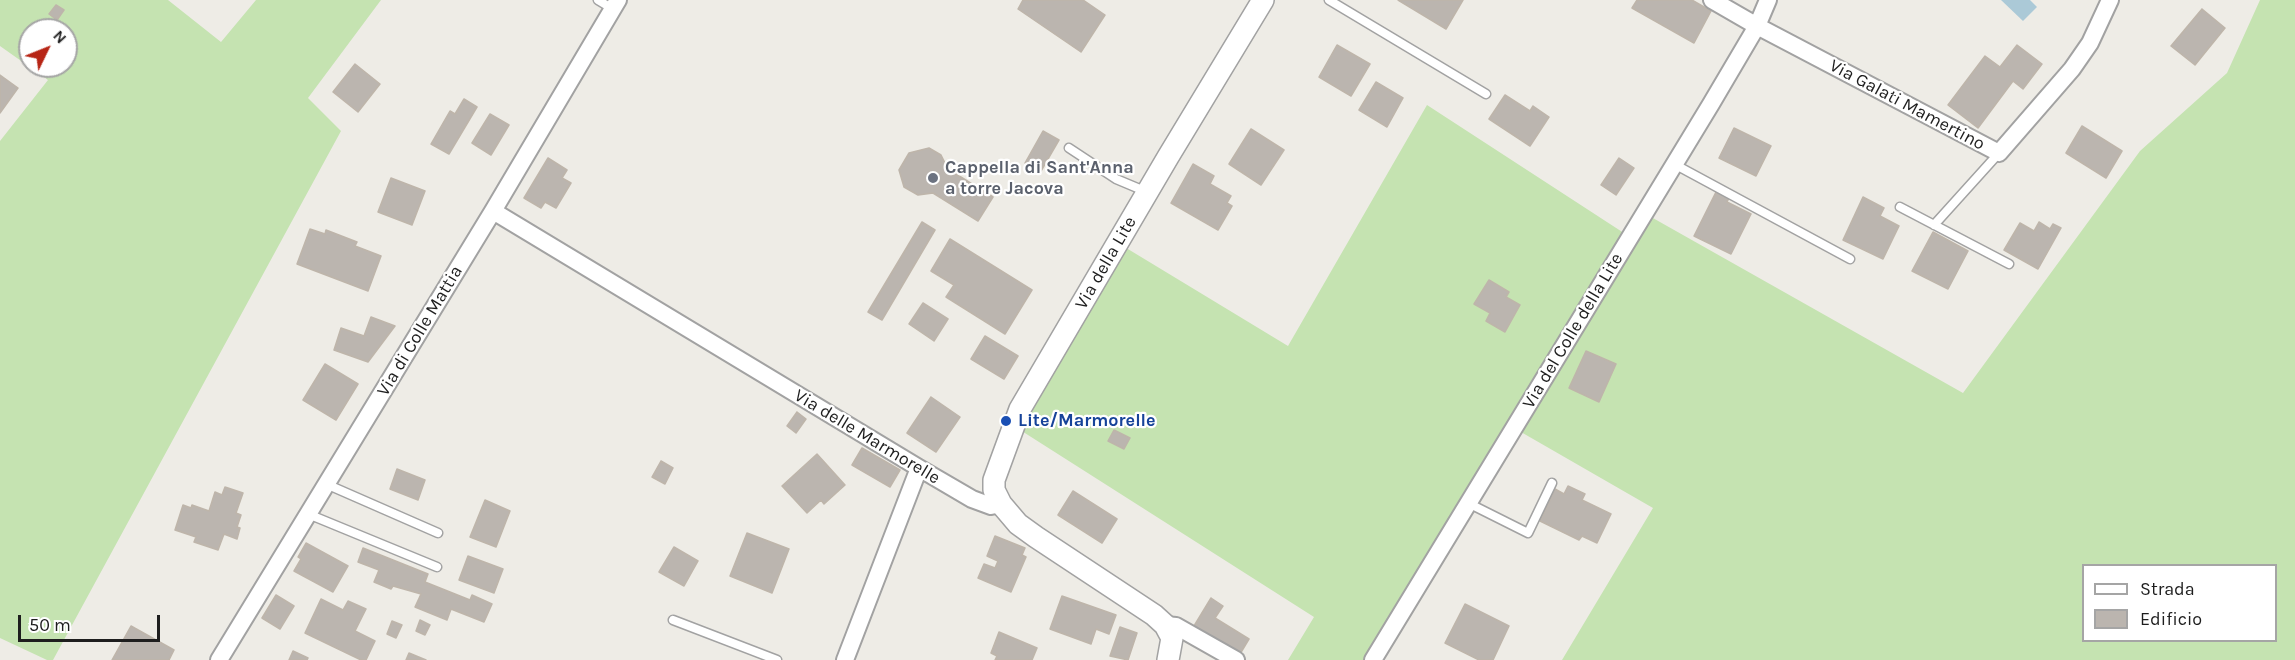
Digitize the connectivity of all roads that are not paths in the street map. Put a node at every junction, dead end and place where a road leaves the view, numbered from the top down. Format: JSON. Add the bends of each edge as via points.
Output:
{"nodes":[{"id":1,"x":598,"y":0,"type":"edge"},
{"id":2,"x":1263,"y":0,"type":"edge"},
{"id":3,"x":1329,"y":0,"type":"edge"},
{"id":4,"x":1712,"y":0,"type":"edge"},
{"id":5,"x":1768,"y":0,"type":"edge"},
{"id":6,"x":2110,"y":0,"type":"edge"},
{"id":7,"x":616,"y":4,"type":"edge"},
{"id":8,"x":1757,"y":26,"type":"junction"},
{"id":9,"x":1486,"y":94,"type":"dead end"},
{"id":10,"x":1069,"y":148,"type":"dead end"},
{"id":11,"x":1999,"y":153,"type":"junction"},
{"id":12,"x":1674,"y":164,"type":"junction"},
{"id":13,"x":1147,"y":193,"type":"junction"},
{"id":14,"x":1900,"y":207,"type":"dead end"},
{"id":15,"x":493,"y":211,"type":"junction"},
{"id":16,"x":1935,"y":225,"type":"junction"},
{"id":17,"x":1850,"y":259,"type":"dead end"},
{"id":18,"x":2008,"y":264,"type":"dead end"},
{"id":19,"x":919,"y":468,"type":"junction"},
{"id":20,"x":1552,"y":483,"type":"dead end"},
{"id":21,"x":326,"y":484,"type":"junction"},
{"id":22,"x":1000,"y":504,"type":"junction"},
{"id":23,"x":1468,"y":504,"type":"junction"},
{"id":24,"x":308,"y":514,"type":"junction"},
{"id":25,"x":438,"y":533,"type":"dead end"},
{"id":26,"x":437,"y":567,"type":"dead end"},
{"id":27,"x":673,"y":620,"type":"dead end"},
{"id":28,"x":1165,"y":625,"type":"junction"},
{"id":29,"x":219,"y":660,"type":"edge"},
{"id":30,"x":777,"y":660,"type":"edge"},
{"id":31,"x":845,"y":660,"type":"edge"},
{"id":32,"x":1168,"y":660,"type":"edge"},
{"id":33,"x":1236,"y":660,"type":"edge"},
{"id":34,"x":1372,"y":660,"type":"edge"}],
"edges":[{"from":1,"to":7,"type":"lane"},
{"from":2,"to":13,"type":"street","name":"Via della Lite"},
{"from":3,"to":9,"type":"lane"},
{"from":4,"to":8,"type":"street","name":"Via Galati Mamertino"},
{"from":5,"to":8,"type":"street","name":"Via del Colle della Lite"},
{"from":6,"to":11,"type":"street","name":"Via Galati Mamertino","via":[[2090,43],[2072,69]]},
{"from":7,"to":15,"type":"street","name":"Via di Colle Mattia"},
{"from":8,"to":11,"type":"street","name":"Via Galati Mamertino"},
{"from":8,"to":12,"type":"street","name":"Via del Colle della Lite"},
{"from":10,"to":13,"type":"lane","via":[[1116,179]]},
{"from":11,"to":16,"type":"lane"},
{"from":12,"to":17,"type":"lane"},
{"from":12,"to":23,"type":"street","name":"Via del Colle della Lite"},
{"from":13,"to":22,"type":"street","name":"Via della Lite","via":[[1020,409],[994,480]]},
{"from":14,"to":16,"type":"lane"},
{"from":15,"to":19,"type":"street","name":"Via delle Marmorelle"},
{"from":15,"to":21,"type":"street","name":"Via di Colle Mattia"},
{"from":16,"to":18,"type":"lane"},
{"from":19,"to":22,"type":"street","name":"Via delle Marmorelle","via":[[972,499],[991,506]]},
{"from":19,"to":31,"type":"street"},
{"from":20,"to":23,"type":"lane","via":[[1528,533]]},
{"from":21,"to":24,"type":"street","name":"Via di Colle Mattia"},
{"from":21,"to":25,"type":"lane"},
{"from":22,"to":28,"type":"street","via":[[1018,524]]},
{"from":23,"to":34,"type":"street","name":"Via del Colle della Lite"},
{"from":24,"to":26,"type":"lane"},
{"from":24,"to":29,"type":"street","name":"Via di Colle Mattia"},
{"from":27,"to":30,"type":"lane"},
{"from":28,"to":32,"type":"street","via":[[1172,638]]},
{"from":28,"to":33,"type":"street","via":[[1176,626]]}]}
